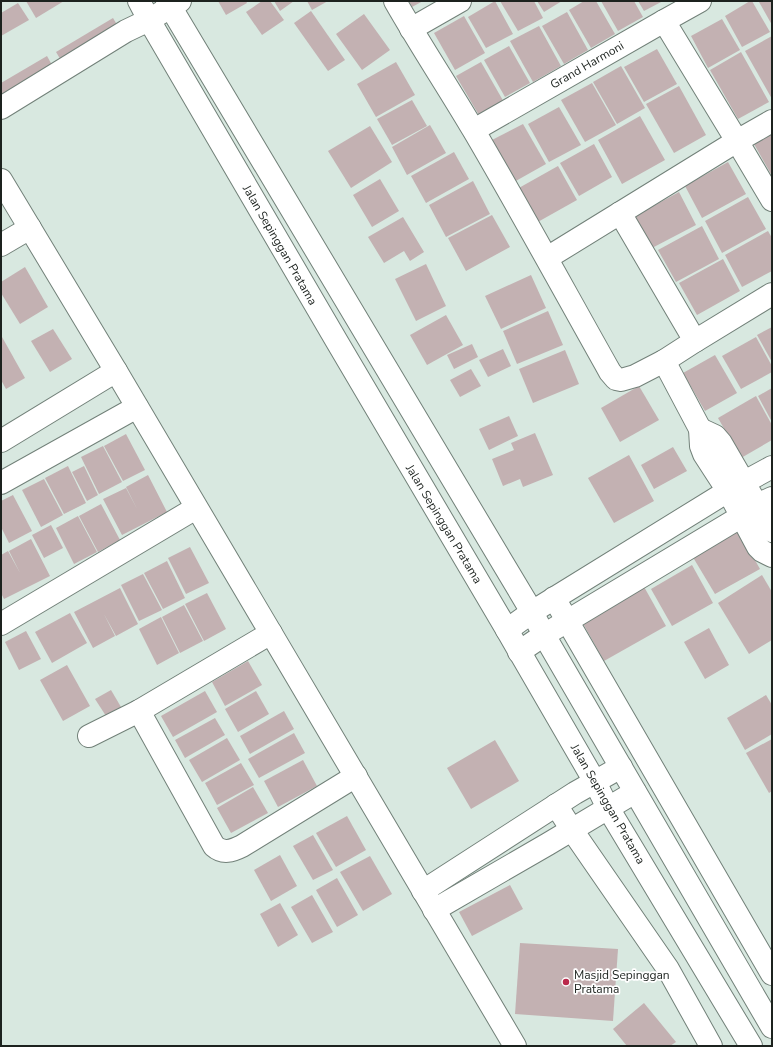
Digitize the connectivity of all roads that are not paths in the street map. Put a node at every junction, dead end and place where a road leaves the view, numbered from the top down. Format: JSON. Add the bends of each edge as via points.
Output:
{"nodes":[{"id":1,"x":395,"y":1,"type":"edge"},
{"id":2,"x":460,"y":1,"type":"edge"},
{"id":3,"x":700,"y":1,"type":"edge"},
{"id":4,"x":172,"y":3,"type":"edge"},
{"id":5,"x":144,"y":10,"type":"edge"},
{"id":6,"x":664,"y":21,"type":"junction"},
{"id":7,"x":411,"y":29,"type":"junction"},
{"id":8,"x":1,"y":108,"type":"edge"},
{"id":9,"x":772,"y":121,"type":"edge"},
{"id":10,"x":474,"y":130,"type":"junction"},
{"id":11,"x":737,"y":141,"type":"junction"},
{"id":12,"x":4,"y":193,"type":"edge"},
{"id":13,"x":772,"y":200,"type":"edge"},
{"id":14,"x":620,"y":213,"type":"junction"},
{"id":15,"x":30,"y":228,"type":"junction"},
{"id":16,"x":1,"y":245,"type":"edge"},
{"id":17,"x":547,"y":258,"type":"junction"},
{"id":18,"x":772,"y":294,"type":"edge"},
{"id":19,"x":695,"y":341,"type":"junction"},
{"id":20,"x":664,"y":361,"type":"junction"},
{"id":21,"x":116,"y":372,"type":"junction"},
{"id":22,"x":137,"y":407,"type":"junction"},
{"id":23,"x":1,"y":441,"type":"edge"},
{"id":24,"x":772,"y":467,"type":"edge"},
{"id":25,"x":1,"y":483,"type":"edge"},
{"id":26,"x":736,"y":487,"type":"junction"},
{"id":27,"x":757,"y":506,"type":"edge"},
{"id":28,"x":196,"y":508,"type":"junction"},
{"id":29,"x":772,"y":531,"type":"edge"},
{"id":30,"x":772,"y":556,"type":"edge"},
{"id":31,"x":554,"y":598,"type":"junction"},
{"id":32,"x":532,"y":612,"type":"junction"},
{"id":33,"x":567,"y":622,"type":"junction"},
{"id":34,"x":1,"y":624,"type":"edge"},
{"id":35,"x":507,"y":630,"type":"junction"},
{"id":36,"x":271,"y":633,"type":"junction"},
{"id":37,"x":544,"y":635,"type":"junction"},
{"id":38,"x":519,"y":652,"type":"junction"},
{"id":39,"x":139,"y":710,"type":"junction"},
{"id":40,"x":90,"y":736,"type":"dead end"},
{"id":41,"x":621,"y":767,"type":"junction"},
{"id":42,"x":356,"y":776,"type":"junction"},
{"id":43,"x":595,"y":782,"type":"junction"},
{"id":44,"x":635,"y":792,"type":"junction"},
{"id":45,"x":556,"y":805,"type":"junction"},
{"id":46,"x":608,"y":808,"type":"junction"},
{"id":47,"x":572,"y":830,"type":"junction"},
{"id":48,"x":423,"y":891,"type":"junction"},
{"id":49,"x":434,"y":910,"type":"junction"},
{"id":50,"x":772,"y":974,"type":"edge"},
{"id":51,"x":772,"y":1027,"type":"edge"},
{"id":52,"x":515,"y":1046,"type":"edge"},
{"id":53,"x":711,"y":1046,"type":"edge"},
{"id":54,"x":751,"y":1046,"type":"edge"}],
"edges":[{"from":1,"to":7,"type":"street"},
{"from":2,"to":7,"type":"street"},
{"from":3,"to":6,"type":"street","name":"Grand Harmoni"},
{"from":4,"to":5,"type":"street"},
{"from":4,"to":32,"type":"street"},
{"from":5,"to":8,"type":"street","via":[[126,31]]},
{"from":5,"to":35,"type":"street","name":"Jalan Sepinggan Pratama"},
{"from":6,"to":10,"type":"street","name":"Grand Harmoni"},
{"from":6,"to":11,"type":"street"},
{"from":7,"to":10,"type":"street"},
{"from":9,"to":11,"type":"street"},
{"from":10,"to":17,"type":"street"},
{"from":11,"to":13,"type":"street"},
{"from":11,"to":14,"type":"street"},
{"from":12,"to":15,"type":"street"},
{"from":14,"to":17,"type":"street"},
{"from":14,"to":19,"type":"street"},
{"from":15,"to":16,"type":"street"},
{"from":15,"to":21,"type":"street"},
{"from":17,"to":20,"type":"street","via":[[610,372],[616,378],[628,379]]},
{"from":18,"to":19,"type":"street"},
{"from":19,"to":20,"type":"street"},
{"from":20,"to":26,"type":"street","via":[[700,429],[702,450],[711,466]]},
{"from":21,"to":22,"type":"street"},
{"from":21,"to":23,"type":"street"},
{"from":22,"to":25,"type":"street"},
{"from":22,"to":28,"type":"street"},
{"from":24,"to":26,"type":"street"},
{"from":26,"to":27,"type":"street"},
{"from":26,"to":31,"type":"street"},
{"from":27,"to":29,"type":"street"},
{"from":27,"to":30,"type":"street","via":[[758,548]]},
{"from":27,"to":33,"type":"street"},
{"from":28,"to":34,"type":"street"},
{"from":28,"to":36,"type":"street"},
{"from":31,"to":32,"type":"street"},
{"from":31,"to":33,"type":"street"},
{"from":32,"to":35,"type":"street"},
{"from":32,"to":37,"type":"street"},
{"from":33,"to":37,"type":"street"},
{"from":33,"to":50,"type":"street"},
{"from":35,"to":38,"type":"street","name":"Jalan Sepinggan Pratama"},
{"from":36,"to":39,"type":"street"},
{"from":36,"to":42,"type":"street"},
{"from":37,"to":38,"type":"street"},
{"from":37,"to":41,"type":"street"},
{"from":38,"to":43,"type":"street","name":"Jalan Sepinggan Pratama"},
{"from":39,"to":40,"type":"street"},
{"from":39,"to":42,"type":"street","via":[[214,846],[219,850],[234,850],[242,846]]},
{"from":41,"to":43,"type":"street"},
{"from":41,"to":44,"type":"street"},
{"from":42,"to":48,"type":"street"},
{"from":43,"to":45,"type":"street"},
{"from":43,"to":46,"type":"street","name":"Jalan Sepinggan Pratama"},
{"from":44,"to":46,"type":"street"},
{"from":44,"to":51,"type":"street"},
{"from":45,"to":47,"type":"street"},
{"from":45,"to":48,"type":"street"},
{"from":46,"to":47,"type":"street"},
{"from":46,"to":54,"type":"street","name":"Jalan Sepinggan Pratama"},
{"from":47,"to":49,"type":"street"},
{"from":47,"to":53,"type":"street","via":[[668,969]]},
{"from":48,"to":49,"type":"street"},
{"from":49,"to":52,"type":"street"}]}
